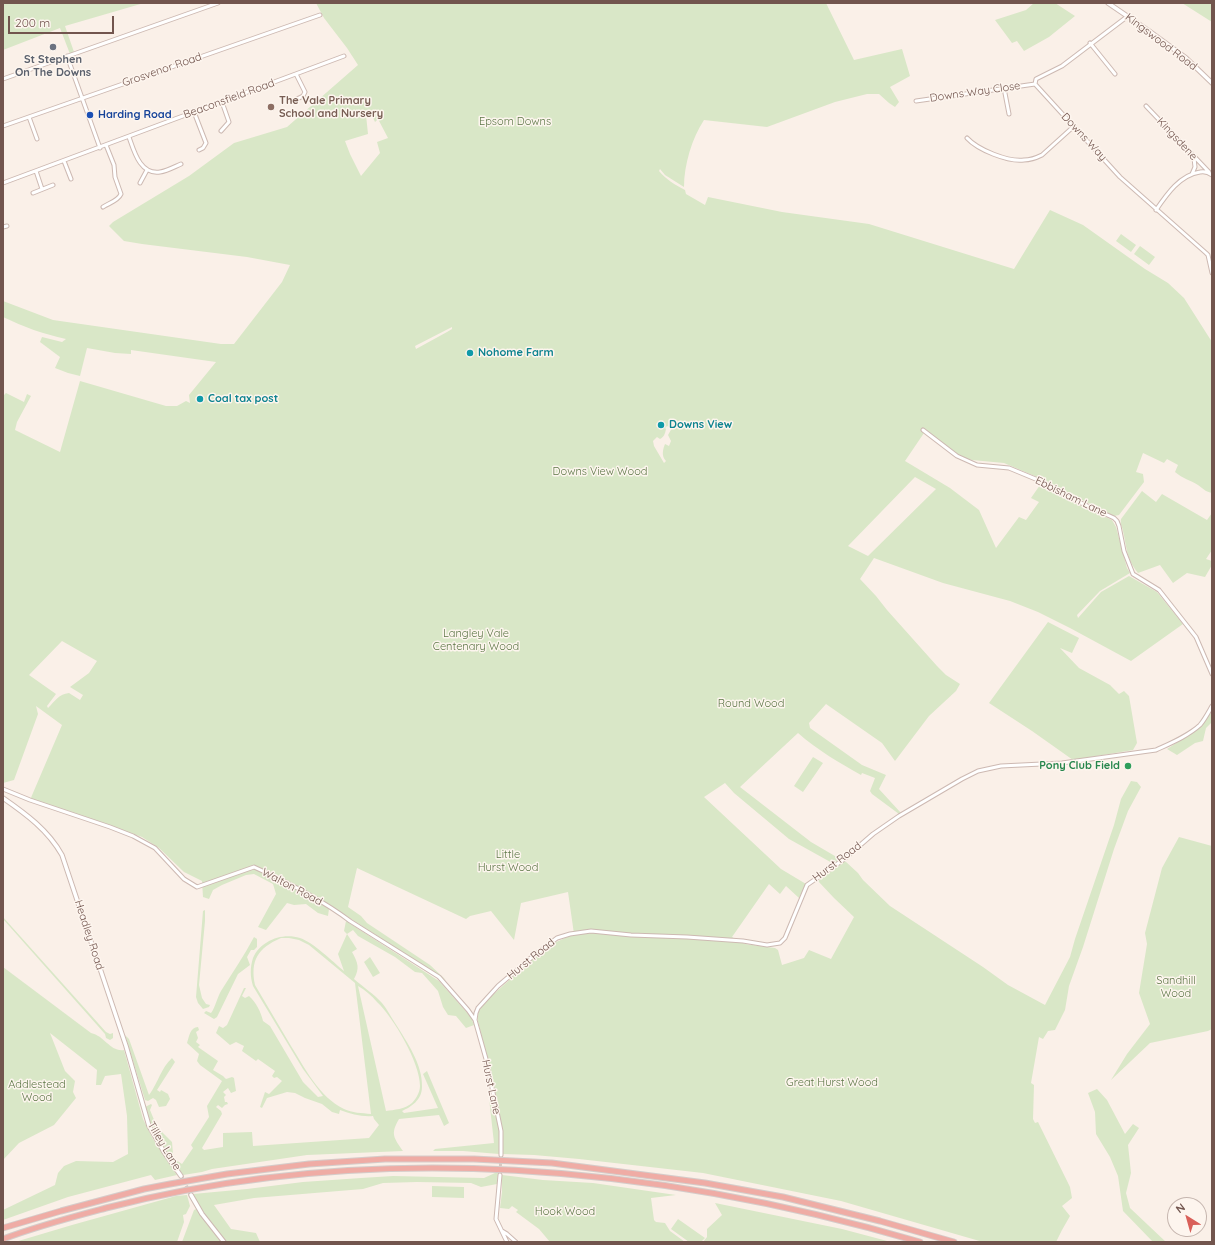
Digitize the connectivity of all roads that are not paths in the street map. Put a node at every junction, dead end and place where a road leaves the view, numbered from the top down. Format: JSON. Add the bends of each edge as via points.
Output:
{"nodes":[{"id":1,"x":218,"y":3,"type":"edge"},
{"id":2,"x":1108,"y":3,"type":"edge"},
{"id":3,"x":320,"y":15,"type":"dead end"},
{"id":4,"x":1128,"y":16,"type":"junction"},
{"id":5,"x":1090,"y":43,"type":"junction"},
{"id":6,"x":67,"y":56,"type":"junction"},
{"id":7,"x":344,"y":56,"type":"dead end"},
{"id":8,"x":296,"y":74,"type":"junction"},
{"id":9,"x":1115,"y":74,"type":"dead end"},
{"id":10,"x":3,"y":79,"type":"edge"},
{"id":11,"x":1212,"y":83,"type":"edge"},
{"id":12,"x":1034,"y":84,"type":"junction"},
{"id":13,"x":1004,"y":88,"type":"junction"},
{"id":14,"x":81,"y":98,"type":"junction"},
{"id":15,"x":295,"y":100,"type":"dead end"},
{"id":16,"x":916,"y":101,"type":"dead end"},
{"id":17,"x":222,"y":102,"type":"junction"},
{"id":18,"x":1146,"y":106,"type":"dead end"},
{"id":19,"x":194,"y":112,"type":"junction"},
{"id":20,"x":1009,"y":114,"type":"dead end"},
{"id":21,"x":29,"y":117,"type":"junction"},
{"id":22,"x":229,"y":122,"type":"junction"},
{"id":23,"x":234,"y":122,"type":"dead end"},
{"id":24,"x":3,"y":126,"type":"edge"},
{"id":25,"x":1073,"y":127,"type":"junction"},
{"id":26,"x":221,"y":131,"type":"dead end"},
{"id":27,"x":129,"y":137,"type":"junction"},
{"id":28,"x":967,"y":138,"type":"dead end"},
{"id":29,"x":37,"y":139,"type":"dead end"},
{"id":30,"x":106,"y":145,"type":"junction"},
{"id":31,"x":100,"y":148,"type":"junction"},
{"id":32,"x":199,"y":150,"type":"dead end"},
{"id":33,"x":1194,"y":158,"type":"junction"},
{"id":34,"x":64,"y":161,"type":"junction"},
{"id":35,"x":181,"y":164,"type":"dead end"},
{"id":36,"x":147,"y":170,"type":"junction"},
{"id":37,"x":36,"y":172,"type":"junction"},
{"id":38,"x":1192,"y":174,"type":"junction"},
{"id":39,"x":1210,"y":174,"type":"edge"},
{"id":40,"x":71,"y":179,"type":"dead end"},
{"id":41,"x":140,"y":182,"type":"dead end"},
{"id":42,"x":3,"y":183,"type":"edge"},
{"id":43,"x":53,"y":186,"type":"dead end"},
{"id":44,"x":42,"y":189,"type":"junction"},
{"id":45,"x":33,"y":193,"type":"dead end"},
{"id":46,"x":103,"y":207,"type":"dead end"},
{"id":47,"x":1156,"y":210,"type":"junction"},
{"id":48,"x":1210,"y":258,"type":"edge"},
{"id":49,"x":1212,"y":273,"type":"edge"},
{"id":50,"x":923,"y":430,"type":"dead end"},
{"id":51,"x":1212,"y":674,"type":"edge"},
{"id":52,"x":1212,"y":706,"type":"edge"},
{"id":53,"x":3,"y":789,"type":"edge"},
{"id":54,"x":3,"y":798,"type":"edge"},
{"id":55,"x":478,"y":1008,"type":"junction"},
{"id":56,"x":468,"y":1010,"type":"junction"},
{"id":57,"x":475,"y":1020,"type":"junction"},
{"id":58,"x":140,"y":1094,"type":"joint"},
{"id":59,"x":501,"y":1155,"type":"tunnel mouth"},
{"id":60,"x":500,"y":1175,"type":"tunnel mouth"},
{"id":61,"x":181,"y":1176,"type":"tunnel mouth"},
{"id":62,"x":191,"y":1195,"type":"tunnel mouth"},
{"id":63,"x":3,"y":1228,"type":"edge"},
{"id":64,"x":502,"y":1231,"type":"junction"},
{"id":65,"x":3,"y":1238,"type":"edge"},
{"id":66,"x":224,"y":1242,"type":"edge"},
{"id":67,"x":507,"y":1242,"type":"edge"},
{"id":68,"x":516,"y":1242,"type":"edge"},
{"id":69,"x":920,"y":1242,"type":"edge"},
{"id":70,"x":954,"y":1242,"type":"edge"}],
"edges":[{"from":1,"to":6,"type":"street"},
{"from":2,"to":4,"type":"street","name":"Kingswood Road"},
{"from":3,"to":14,"type":"street","name":"Grosvenor Road"},
{"from":4,"to":5,"type":"street"},
{"from":4,"to":11,"type":"street","name":"Kingswood Road","via":[[1186,58]]},
{"from":5,"to":9,"type":"street"},
{"from":5,"to":12,"type":"street","via":[[1062,66],[1036,79]]},
{"from":6,"to":10,"type":"street"},
{"from":6,"to":14,"type":"street"},
{"from":7,"to":8,"type":"street","name":"Beaconsfield Road"},
{"from":8,"to":15,"type":"street","via":[[305,92]]},
{"from":8,"to":17,"type":"street","name":"Beaconsfield Road"},
{"from":12,"to":13,"type":"street","name":"Downs Way Close"},
{"from":12,"to":25,"type":"street","name":"Downs Way"},
{"from":13,"to":16,"type":"street","name":"Downs Way Close"},
{"from":13,"to":20,"type":"street"},
{"from":14,"to":21,"type":"street","name":"Grosvenor Road"},
{"from":14,"to":31,"type":"street"},
{"from":17,"to":19,"type":"street","name":"Beaconsfield Road"},
{"from":17,"to":22,"type":"street"},
{"from":18,"to":33,"type":"street","name":"Kingsdene"},
{"from":19,"to":27,"type":"street","name":"Beaconsfield Road"},
{"from":19,"to":32,"type":"street","via":[[206,143]]},
{"from":21,"to":24,"type":"street","name":"Grosvenor Road"},
{"from":21,"to":29,"type":"street"},
{"from":22,"to":23,"type":"street"},
{"from":22,"to":26,"type":"street"},
{"from":25,"to":28,"type":"street","via":[[1042,155],[1022,161],[997,156],[977,147]]},
{"from":25,"to":47,"type":"street","name":"Downs Way","via":[[1120,177]]},
{"from":27,"to":30,"type":"street","name":"Beaconsfield Road"},
{"from":27,"to":36,"type":"street","via":[[139,163]]},
{"from":30,"to":31,"type":"street","name":"Beaconsfield Road"},
{"from":30,"to":46,"type":"street","via":[[121,194]]},
{"from":31,"to":34,"type":"street","name":"Beaconsfield Road"},
{"from":33,"to":38,"type":"street","via":[[1195,167]]},
{"from":33,"to":39,"type":"street","name":"Kingsdene"},
{"from":34,"to":37,"type":"street","name":"Beaconsfield Road"},
{"from":34,"to":40,"type":"street"},
{"from":35,"to":36,"type":"street","via":[[158,172]]},
{"from":36,"to":41,"type":"street"},
{"from":37,"to":42,"type":"street","name":"Beaconsfield Road"},
{"from":37,"to":44,"type":"street"},
{"from":38,"to":39,"type":"street"},
{"from":38,"to":47,"type":"street","via":[[1171,190]]},
{"from":43,"to":44,"type":"street"},
{"from":44,"to":45,"type":"street"},
{"from":47,"to":48,"type":"street","name":"Downs Way"},
{"from":48,"to":49,"type":"street","name":"Downs Way"},
{"from":50,"to":51,"type":"street","name":"Ebbisham Lane","via":[[957,456],[977,465],[1009,468],[1114,518],[1119,526],[1124,551],[1134,574],[1159,590],[1196,637]]},
{"from":52,"to":55,"type":"street","name":"Hurst Road","via":[[1199,726],[1156,750],[1062,763],[1000,766],[978,771],[962,779],[899,816],[807,885],[785,938],[780,943],[767,945],[687,936],[591,931],[570,934],[557,938],[532,957],[495,989]]},
{"from":53,"to":56,"type":"street","name":"Walton Road","via":[[133,836],[155,848],[184,879],[197,887],[254,867],[278,878],[339,912],[439,977]]},
{"from":54,"to":58,"type":"street","name":"Headley Road","via":[[46,832],[62,855]]},
{"from":55,"to":56,"type":"street"},
{"from":55,"to":57,"type":"street","name":"Hurst Road"},
{"from":56,"to":57,"type":"street","name":"Walton Road"},
{"from":57,"to":59,"type":"street","name":"Hurst Lane","via":[[501,1131]]},
{"from":58,"to":61,"type":"street","name":"Tilley Lane","via":[[149,1126]]},
{"from":60,"to":64,"type":"street","via":[[496,1219]]},
{"from":62,"to":66,"type":"street"},
{"from":63,"to":70,"type":"highway","via":[[144,1189],[227,1174],[309,1164],[385,1159],[474,1159],[552,1163],[705,1183],[783,1197]]},
{"from":64,"to":67,"type":"street"},
{"from":64,"to":68,"type":"street"},
{"from":65,"to":69,"type":"highway","via":[[129,1202],[229,1183],[312,1173],[474,1168],[552,1172],[706,1192],[803,1211]]}]}
